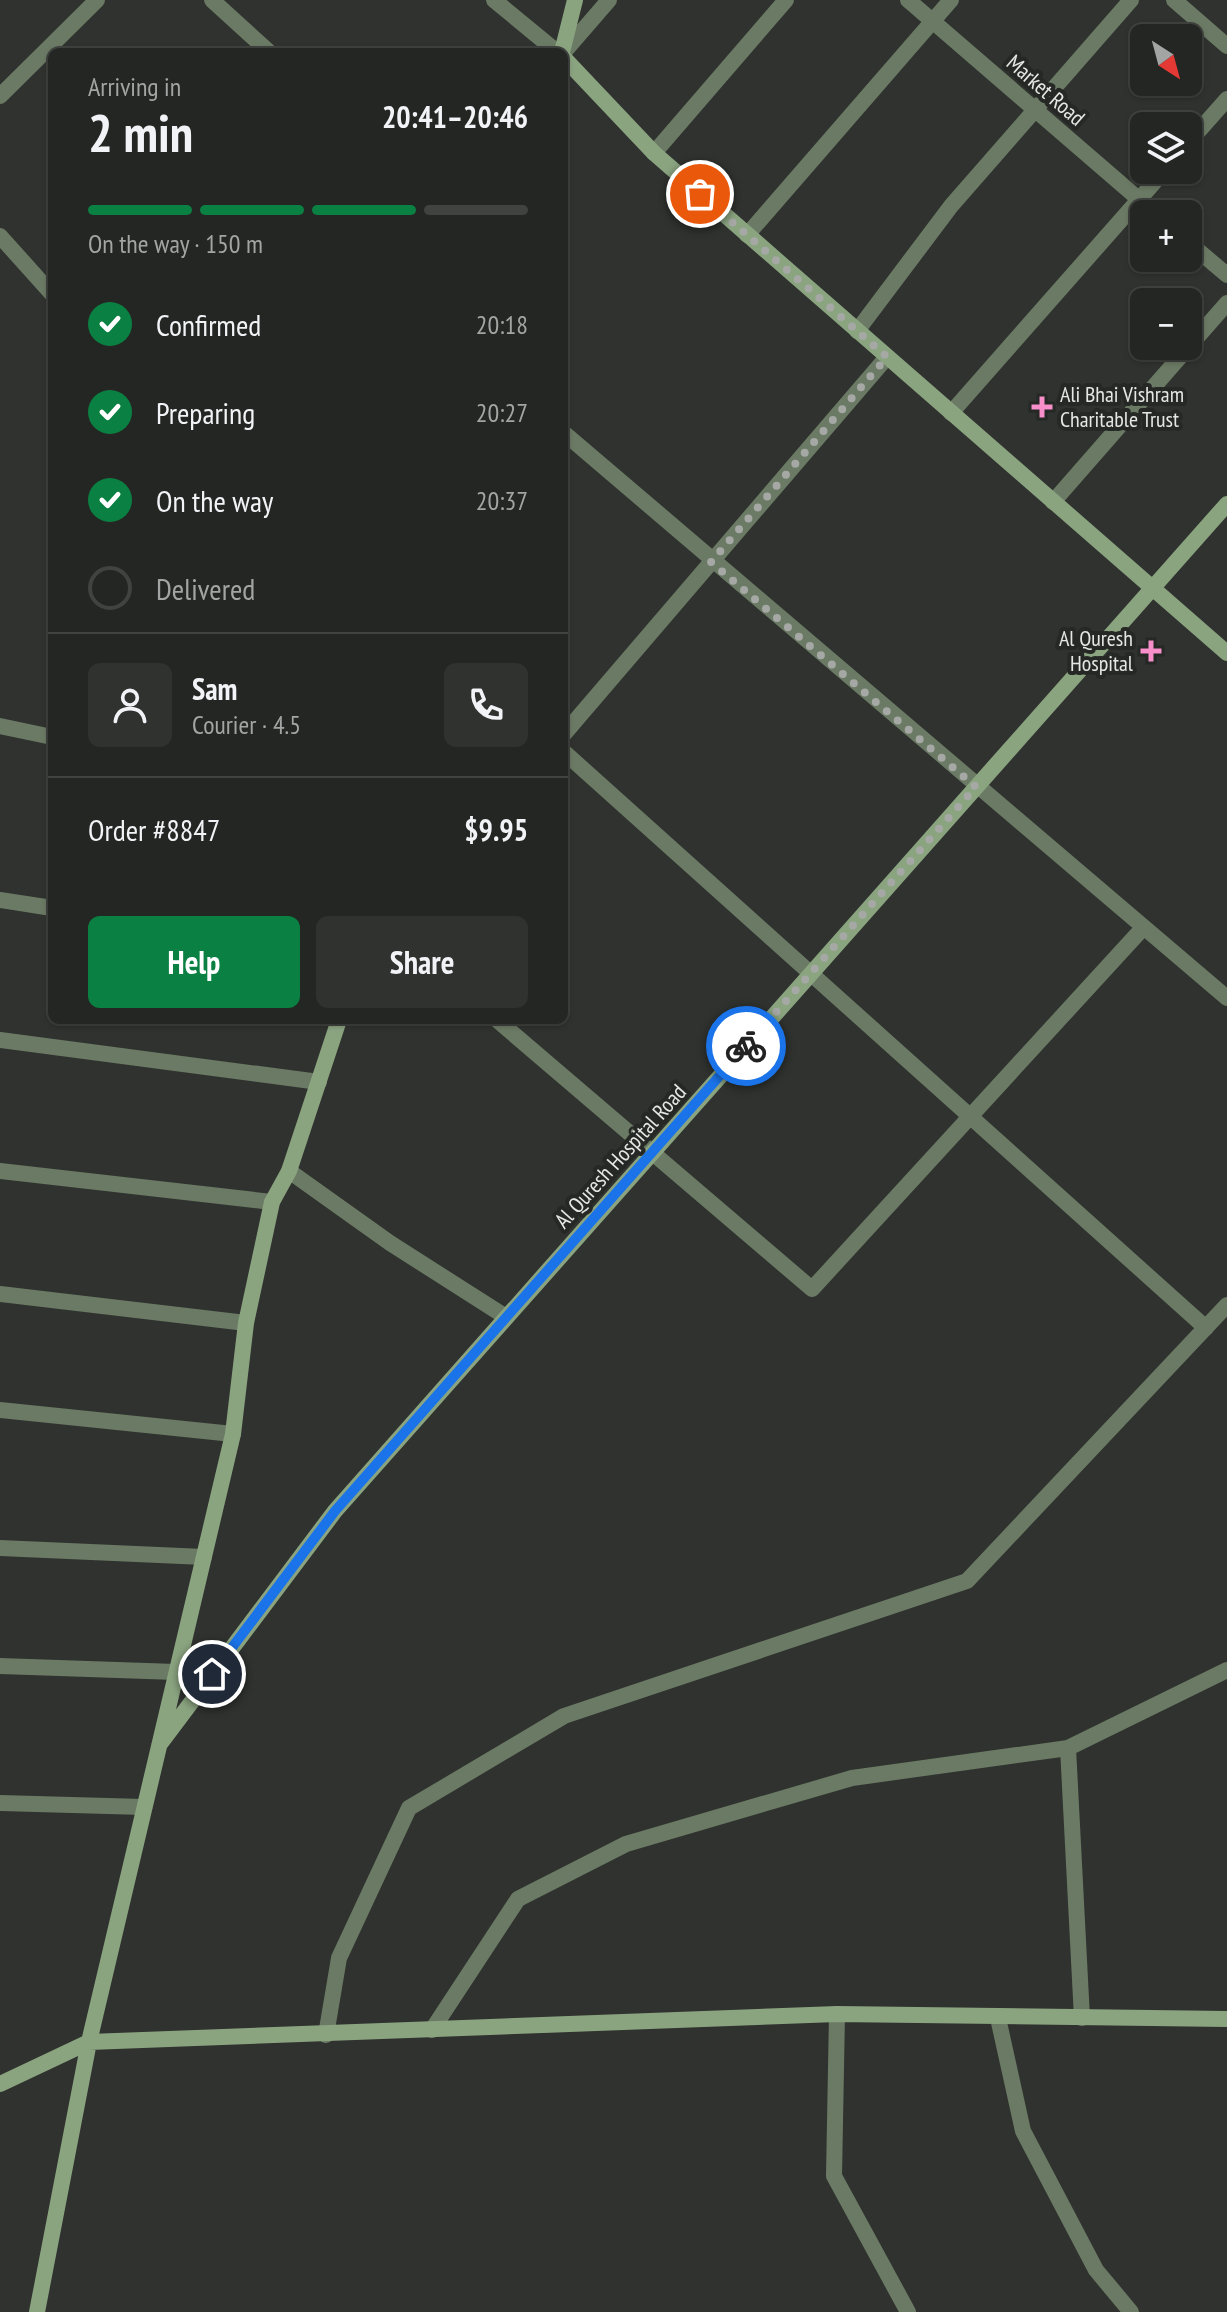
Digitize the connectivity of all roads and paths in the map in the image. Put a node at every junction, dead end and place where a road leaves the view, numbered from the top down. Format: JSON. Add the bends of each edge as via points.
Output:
{"nodes":[{"id":1,"x":97,"y":0,"type":"edge"},
{"id":2,"x":212,"y":0,"type":"edge"},
{"id":3,"x":494,"y":0,"type":"edge"},
{"id":4,"x":575,"y":0,"type":"edge"},
{"id":5,"x":609,"y":0,"type":"edge"},
{"id":6,"x":786,"y":0,"type":"edge"},
{"id":7,"x":908,"y":0,"type":"edge"},
{"id":8,"x":951,"y":0,"type":"edge"},
{"id":9,"x":1131,"y":0,"type":"edge"},
{"id":10,"x":1174,"y":0,"type":"edge"},
{"id":11,"x":933,"y":22,"type":"junction"},
{"id":12,"x":1227,"y":46,"type":"edge"},
{"id":13,"x":48,"y":48,"type":"edge"},
{"id":14,"x":48,"y":48,"type":"edge"},
{"id":15,"x":265,"y":48,"type":"edge"},
{"id":16,"x":554,"y":48,"type":"edge"},
{"id":17,"x":563,"y":48,"type":"edge"},
{"id":18,"x":567,"y":48,"type":"edge"},
{"id":19,"x":568,"y":60,"type":"edge"},
{"id":20,"x":0,"y":96,"type":"edge"},
{"id":21,"x":1227,"y":99,"type":"edge"},
{"id":22,"x":1034,"y":109,"type":"junction"},
{"id":23,"x":1202,"y":127,"type":"edge"},
{"id":24,"x":654,"y":153,"type":"junction"},
{"id":25,"x":1153,"y":184,"type":"edge"},
{"id":26,"x":1139,"y":200,"type":"joint"},
{"id":27,"x":1130,"y":210,"type":"edge"},
{"id":28,"x":747,"y":235,"type":"junction"},
{"id":29,"x":0,"y":236,"type":"edge"},
{"id":30,"x":1202,"y":254,"type":"edge"},
{"id":31,"x":1227,"y":275,"type":"edge"},
{"id":32,"x":48,"y":290,"type":"edge"},
{"id":33,"x":1227,"y":303,"type":"edge"},
{"id":34,"x":857,"y":331,"type":"junction"},
{"id":35,"x":887,"y":357,"type":"junction"},
{"id":36,"x":951,"y":413,"type":"junction"},
{"id":37,"x":568,"y":437,"type":"edge"},
{"id":38,"x":1053,"y":502,"type":"junction"},
{"id":39,"x":1227,"y":504,"type":"edge"},
{"id":40,"x":711,"y":562,"type":"junction"},
{"id":41,"x":1152,"y":588,"type":"junction"},
{"id":42,"x":1227,"y":653,"type":"edge"},
{"id":43,"x":0,"y":726,"type":"edge"},
{"id":44,"x":568,"y":729,"type":"edge"},
{"id":45,"x":48,"y":736,"type":"edge"},
{"id":46,"x":568,"y":756,"type":"edge"},
{"id":47,"x":976,"y":787,"type":"junction"},
{"id":48,"x":0,"y":900,"type":"edge"},
{"id":49,"x":48,"y":907,"type":"edge"},
{"id":50,"x":1143,"y":928,"type":"junction"},
{"id":51,"x":812,"y":972,"type":"junction"},
{"id":52,"x":1227,"y":998,"type":"edge"},
{"id":53,"x":338,"y":1024,"type":"edge"},
{"id":54,"x":502,"y":1024,"type":"edge"},
{"id":55,"x":0,"y":1040,"type":"edge"},
{"id":56,"x":319,"y":1082,"type":"junction"},
{"id":57,"x":969,"y":1115,"type":"junction"},
{"id":58,"x":651,"y":1154,"type":"junction"},
{"id":59,"x":0,"y":1171,"type":"edge"},
{"id":60,"x":289,"y":1171,"type":"junction"},
{"id":61,"x":272,"y":1202,"type":"junction"},
{"id":62,"x":0,"y":1294,"type":"edge"},
{"id":63,"x":1227,"y":1305,"type":"edge"},
{"id":64,"x":506,"y":1317,"type":"junction"},
{"id":65,"x":246,"y":1323,"type":"junction"},
{"id":66,"x":1206,"y":1328,"type":"junction"},
{"id":67,"x":0,"y":1410,"type":"edge"},
{"id":68,"x":233,"y":1434,"type":"junction"},
{"id":69,"x":0,"y":1548,"type":"edge"},
{"id":70,"x":204,"y":1557,"type":"junction"},
{"id":71,"x":0,"y":1666,"type":"edge"},
{"id":72,"x":1227,"y":1670,"type":"edge"},
{"id":73,"x":176,"y":1672,"type":"junction"},
{"id":74,"x":160,"y":1744,"type":"junction"},
{"id":75,"x":1068,"y":1748,"type":"junction"},
{"id":76,"x":0,"y":1803,"type":"edge"},
{"id":77,"x":144,"y":1807,"type":"junction"},
{"id":78,"x":837,"y":2014,"type":"junction"},
{"id":79,"x":998,"y":2018,"type":"junction"},
{"id":80,"x":1082,"y":2018,"type":"junction"},
{"id":81,"x":1227,"y":2019,"type":"edge"},
{"id":82,"x":432,"y":2030,"type":"junction"},
{"id":83,"x":326,"y":2035,"type":"junction"},
{"id":84,"x":89,"y":2042,"type":"junction"},
{"id":85,"x":0,"y":2084,"type":"edge"},
{"id":86,"x":37,"y":2312,"type":"edge"},
{"id":87,"x":908,"y":2312,"type":"edge"},
{"id":88,"x":1131,"y":2312,"type":"edge"}],
"edges":[{"from":1,"to":13,"type":"street"},
{"from":2,"to":15,"type":"street"},
{"from":3,"to":16,"type":"street"},
{"from":4,"to":17,"type":"street"},
{"from":5,"to":18,"type":"street"},
{"from":6,"to":24,"type":"street"},
{"from":7,"to":11,"type":"street","name":"Market Road"},
{"from":8,"to":11,"type":"street"},
{"from":9,"to":22,"type":"street"},
{"from":10,"to":12,"type":"street"},
{"from":11,"to":22,"type":"street","name":"Market Road"},
{"from":11,"to":28,"type":"street"},
{"from":14,"to":20,"type":"street"},
{"from":19,"to":24,"type":"street"},
{"from":21,"to":23,"type":"street"},
{"from":22,"to":26,"type":"street","name":"Market Road"},
{"from":22,"to":34,"type":"street","via":[[951,206]]},
{"from":24,"to":28,"type":"street"},
{"from":25,"to":26,"type":"street"},
{"from":27,"to":36,"type":"street"},
{"from":28,"to":34,"type":"street"},
{"from":29,"to":32,"type":"street"},
{"from":30,"to":31,"type":"street"},
{"from":33,"to":38,"type":"street"},
{"from":34,"to":35,"type":"street"},
{"from":35,"to":36,"type":"street"},
{"from":35,"to":40,"type":"street"},
{"from":36,"to":38,"type":"street"},
{"from":37,"to":40,"type":"street"},
{"from":38,"to":41,"type":"street"},
{"from":39,"to":41,"type":"street","name":"Al Quresh Hospital Road"},
{"from":40,"to":44,"type":"street"},
{"from":40,"to":47,"type":"street"},
{"from":41,"to":42,"type":"street"},
{"from":41,"to":47,"type":"street","name":"Al Quresh Hospital Road"},
{"from":43,"to":45,"type":"street"},
{"from":46,"to":51,"type":"street"},
{"from":47,"to":50,"type":"street"},
{"from":47,"to":51,"type":"street","name":"Al Quresh Hospital Road"},
{"from":48,"to":49,"type":"street"},
{"from":50,"to":52,"type":"street"},
{"from":50,"to":57,"type":"street"},
{"from":51,"to":57,"type":"street"},
{"from":51,"to":58,"type":"street","name":"Al Quresh Hospital Road"},
{"from":53,"to":56,"type":"street"},
{"from":54,"to":58,"type":"street"},
{"from":55,"to":56,"type":"street"},
{"from":56,"to":60,"type":"street"},
{"from":57,"to":58,"type":"street","via":[[812,1289]]},
{"from":57,"to":66,"type":"street"},
{"from":58,"to":64,"type":"street","name":"Al Quresh Hospital Road"},
{"from":59,"to":61,"type":"street"},
{"from":60,"to":61,"type":"street"},
{"from":60,"to":64,"type":"street"},
{"from":61,"to":65,"type":"street"},
{"from":62,"to":65,"type":"street"},
{"from":63,"to":66,"type":"street"},
{"from":64,"to":74,"type":"street","name":"Al Quresh Hospital Road","via":[[335,1511]]},
{"from":65,"to":68,"type":"street"},
{"from":66,"to":83,"type":"street","via":[[967,1581],[564,1716],[409,1808],[339,1958]]},
{"from":67,"to":68,"type":"street"},
{"from":68,"to":70,"type":"street"},
{"from":69,"to":70,"type":"street"},
{"from":70,"to":73,"type":"street"},
{"from":71,"to":73,"type":"street"},
{"from":72,"to":75,"type":"street"},
{"from":73,"to":74,"type":"street"},
{"from":74,"to":77,"type":"street"},
{"from":75,"to":80,"type":"street"},
{"from":75,"to":82,"type":"street","via":[[852,1778],[626,1844],[518,1899]]},
{"from":76,"to":77,"type":"street"},
{"from":77,"to":84,"type":"street"},
{"from":78,"to":79,"type":"street"},
{"from":78,"to":82,"type":"street"},
{"from":78,"to":87,"type":"street","via":[[834,2176]]},
{"from":79,"to":80,"type":"street"},
{"from":79,"to":88,"type":"street","via":[[1023,2131],[1096,2270]]},
{"from":80,"to":81,"type":"street"},
{"from":82,"to":83,"type":"street"},
{"from":83,"to":84,"type":"street"},
{"from":84,"to":85,"type":"street"},
{"from":84,"to":86,"type":"street"}]}
